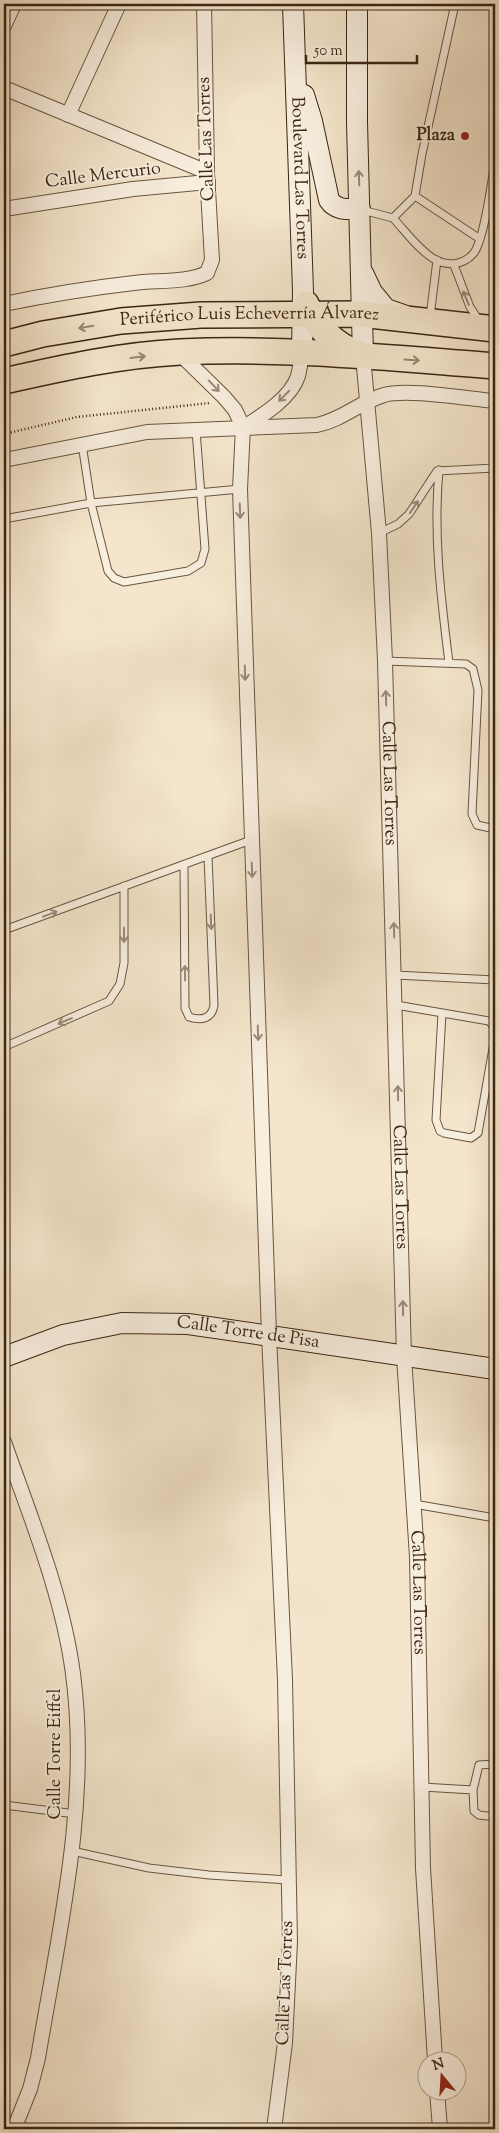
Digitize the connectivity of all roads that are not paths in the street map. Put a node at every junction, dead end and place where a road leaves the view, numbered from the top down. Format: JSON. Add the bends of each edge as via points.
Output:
{"nodes":[{"id":1,"x":14,"y":4,"type":"edge"},
{"id":2,"x":119,"y":4,"type":"edge"},
{"id":3,"x":204,"y":4,"type":"edge"},
{"id":4,"x":293,"y":4,"type":"edge"},
{"id":5,"x":345,"y":4,"type":"edge"},
{"id":6,"x":357,"y":4,"type":"edge"},
{"id":7,"x":455,"y":4,"type":"edge"},
{"id":8,"x":4,"y":26,"type":"edge"},
{"id":9,"x":297,"y":72,"type":"junction"},
{"id":10,"x":4,"y":88,"type":"edge"},
{"id":11,"x":68,"y":115,"type":"junction"},
{"id":12,"x":357,"y":122,"type":"junction"},
{"id":13,"x":495,"y":161,"type":"edge"},
{"id":14,"x":208,"y":177,"type":"junction"},
{"id":15,"x":415,"y":196,"type":"junction"},
{"id":16,"x":4,"y":209,"type":"edge"},
{"id":17,"x":360,"y":209,"type":"junction"},
{"id":18,"x":393,"y":218,"type":"junction"},
{"id":19,"x":480,"y":239,"type":"junction"},
{"id":20,"x":437,"y":260,"type":"junction"},
{"id":21,"x":454,"y":265,"type":"junction"},
{"id":22,"x":362,"y":270,"type":"junction"},
{"id":23,"x":4,"y":304,"type":"edge"},
{"id":24,"x":306,"y":309,"type":"junction"},
{"id":25,"x":361,"y":314,"type":"junction"},
{"id":26,"x":422,"y":320,"type":"junction"},
{"id":27,"x":490,"y":329,"type":"edge"},
{"id":28,"x":4,"y":344,"type":"edge"},
{"id":29,"x":178,"y":352,"type":"junction"},
{"id":30,"x":302,"y":352,"type":"junction"},
{"id":31,"x":363,"y":356,"type":"junction"},
{"id":32,"x":495,"y":366,"type":"edge"},
{"id":33,"x":4,"y":381,"type":"edge"},
{"id":34,"x":495,"y":401,"type":"edge"},
{"id":35,"x":366,"y":403,"type":"junction"},
{"id":36,"x":243,"y":427,"type":"junction"},
{"id":37,"x":196,"y":430,"type":"junction"},
{"id":38,"x":82,"y":444,"type":"junction"},
{"id":39,"x":4,"y":460,"type":"edge"},
{"id":40,"x":495,"y":468,"type":"edge"},
{"id":41,"x":439,"y":470,"type":"junction"},
{"id":42,"x":240,"y":489,"type":"junction"},
{"id":43,"x":202,"y":492,"type":"junction"},
{"id":44,"x":91,"y":503,"type":"junction"},
{"id":45,"x":4,"y":519,"type":"edge"},
{"id":46,"x":379,"y":533,"type":"junction"},
{"id":47,"x":385,"y":661,"type":"junction"},
{"id":48,"x":449,"y":663,"type":"junction"},
{"id":49,"x":495,"y":829,"type":"edge"},
{"id":50,"x":251,"y":840,"type":"junction"},
{"id":51,"x":208,"y":856,"type":"junction"},
{"id":52,"x":184,"y":865,"type":"junction"},
{"id":53,"x":124,"y":886,"type":"junction"},
{"id":54,"x":4,"y":930,"type":"edge"},
{"id":55,"x":395,"y":975,"type":"junction"},
{"id":56,"x":495,"y":980,"type":"edge"},
{"id":57,"x":396,"y":1005,"type":"junction"},
{"id":58,"x":442,"y":1013,"type":"junction"},
{"id":59,"x":495,"y":1028,"type":"edge"},
{"id":60,"x":495,"y":1037,"type":"edge"},
{"id":61,"x":4,"y":1046,"type":"edge"},
{"id":62,"x":269,"y":1335,"type":"junction"},
{"id":63,"x":404,"y":1356,"type":"junction"},
{"id":64,"x":4,"y":1357,"type":"edge"},
{"id":65,"x":495,"y":1369,"type":"edge"},
{"id":66,"x":4,"y":1442,"type":"edge"},
{"id":67,"x":414,"y":1504,"type":"junction"},
{"id":68,"x":495,"y":1518,"type":"edge"},
{"id":69,"x":495,"y":1764,"type":"edge"},
{"id":70,"x":422,"y":1787,"type":"junction"},
{"id":71,"x":474,"y":1790,"type":"junction"},
{"id":72,"x":4,"y":1805,"type":"edge"},
{"id":73,"x":76,"y":1814,"type":"junction"},
{"id":74,"x":495,"y":1817,"type":"edge"},
{"id":75,"x":72,"y":1851,"type":"junction"},
{"id":76,"x":288,"y":1880,"type":"junction"},
{"id":77,"x":434,"y":2050,"type":"edge"},
{"id":78,"x":438,"y":2100,"type":"edge"},
{"id":79,"x":14,"y":2129,"type":"edge"},
{"id":80,"x":274,"y":2129,"type":"edge"},
{"id":81,"x":440,"y":2129,"type":"edge"}],
"edges":[{"from":1,"to":8,"type":"street"},
{"from":2,"to":11,"type":"street"},
{"from":3,"to":14,"type":"street","name":"Calle Las Torres"},
{"from":4,"to":9,"type":"street","name":"Boulevard Las Torres"},
{"from":5,"to":12,"type":"street","via":[[344,46],[349,97]]},
{"from":6,"to":12,"type":"street"},
{"from":7,"to":15,"type":"lane"},
{"from":9,"to":17,"type":"street","via":[[312,121],[329,200],[340,209]]},
{"from":9,"to":24,"type":"street","name":"Boulevard Las Torres"},
{"from":10,"to":11,"type":"street"},
{"from":11,"to":14,"type":"street"},
{"from":17,"to":12,"type":"street","one_way":true},
{"from":13,"to":19,"type":"lane"},
{"from":14,"to":16,"type":"street","name":"Calle Mercurio"},
{"from":14,"to":23,"type":"street","name":"Calle Las Torres","via":[[212,260],[207,273],[193,278],[133,283]]},
{"from":15,"to":18,"type":"lane"},
{"from":15,"to":19,"type":"lane"},
{"from":17,"to":18,"type":"lane"},
{"from":17,"to":22,"type":"street"},
{"from":18,"to":20,"type":"lane","via":[[426,253]]},
{"from":19,"to":21,"type":"lane","via":[[474,253]]},
{"from":20,"to":21,"type":"lane"},
{"from":20,"to":26,"type":"lane"},
{"from":27,"to":21,"type":"lane","one_way":true,"via":[[470,307]]},
{"from":22,"to":25,"type":"street"},
{"from":22,"to":26,"type":"street","via":[[372,292],[386,309]]},
{"from":24,"to":25,"type":"highway","name":"Periférico Luis Echeverría Álvarez"},
{"from":24,"to":28,"type":"highway","name":"Periférico Luis Echeverría Álvarez","one_way":true,"via":[[121,321]]},
{"from":24,"to":30,"type":"street","name":"Boulevard Las Torres"},
{"from":24,"to":31,"type":"highway","via":[[331,338]]},
{"from":25,"to":26,"type":"highway","name":"Periférico Luis Echeverría Álvarez"},
{"from":25,"to":31,"type":"street","name":"Calle Las Torres"},
{"from":26,"to":27,"type":"highway","name":"Periférico Luis Echeverría Álvarez"},
{"from":29,"to":30,"type":"highway","name":"Periférico Luis Echeverría Álvarez"},
{"from":33,"to":29,"type":"highway","name":"Periférico Luis Echeverría Álvarez","one_way":true,"via":[[78,364]]},
{"from":29,"to":36,"type":"street","one_way":true,"via":[[224,397]]},
{"from":30,"to":31,"type":"highway","name":"Periférico Luis Echeverría Álvarez"},
{"from":30,"to":36,"type":"street","one_way":true,"via":[[298,376],[292,386],[261,416]]},
{"from":31,"to":32,"type":"highway","name":"Periférico Luis Echeverría Álvarez","one_way":true},
{"from":31,"to":35,"type":"street","name":"Calle Las Torres"},
{"from":34,"to":35,"type":"street","via":[[397,392]]},
{"from":35,"to":36,"type":"street","via":[[326,423]]},
{"from":35,"to":46,"type":"street","name":"Calle Las Torres"},
{"from":36,"to":37,"type":"street"},
{"from":36,"to":42,"type":"street","name":"Calle Las Torres"},
{"from":37,"to":38,"type":"street","via":[[147,432]]},
{"from":37,"to":43,"type":"lane"},
{"from":38,"to":39,"type":"street"},
{"from":38,"to":44,"type":"lane"},
{"from":40,"to":41,"type":"lane"},
{"from":46,"to":41,"type":"lane","one_way":true,"via":[[398,524],[408,514]]},
{"from":41,"to":48,"type":"lane","via":[[436,534]]},
{"from":42,"to":43,"type":"lane"},
{"from":42,"to":50,"type":"street","name":"Calle Las Torres","one_way":true},
{"from":43,"to":44,"type":"lane"},
{"from":43,"to":44,"type":"lane","via":[[205,549],[201,563],[188,571],[124,582],[108,571]]},
{"from":44,"to":45,"type":"lane"},
{"from":46,"to":47,"type":"street","name":"Calle Las Torres"},
{"from":47,"to":48,"type":"lane"},
{"from":55,"to":47,"type":"street","name":"Calle Las Torres","one_way":true},
{"from":48,"to":49,"type":"lane","via":[[466,664],[476,677],[472,814],[478,825]]},
{"from":50,"to":51,"type":"lane"},
{"from":50,"to":62,"type":"street","name":"Calle Las Torres","one_way":true},
{"from":51,"to":52,"type":"lane"},
{"from":51,"to":52,"type":"lane","one_way":true,"via":[[214,1006],[208,1018],[196,1020],[189,1017],[185,1008]]},
{"from":52,"to":53,"type":"lane"},
{"from":54,"to":53,"type":"lane","one_way":true},
{"from":53,"to":61,"type":"lane","one_way":true,"via":[[124,963],[120,984],[109,1001]]},
{"from":55,"to":56,"type":"lane"},
{"from":55,"to":57,"type":"street","name":"Calle Las Torres"},
{"from":57,"to":58,"type":"lane"},
{"from":63,"to":57,"type":"street","name":"Calle Las Torres","one_way":true},
{"from":58,"to":59,"type":"lane","via":[[489,1022]]},
{"from":58,"to":60,"type":"lane","via":[[436,1120],[444,1133],[471,1138],[478,1133]]},
{"from":62,"to":63,"type":"street","name":"Calle Torre de Pisa"},
{"from":62,"to":64,"type":"street","name":"Calle Torre de Pisa","via":[[188,1324],[122,1323],[63,1335]]},
{"from":62,"to":76,"type":"street","name":"Calle Las Torres","via":[[285,1680]]},
{"from":63,"to":65,"type":"street","name":"Calle Torre de Pisa"},
{"from":63,"to":67,"type":"street","name":"Calle Las Torres"},
{"from":66,"to":73,"type":"street","name":"Calle Torre Eiffel","via":[[64,1622],[74,1674]]},
{"from":67,"to":68,"type":"lane"},
{"from":67,"to":70,"type":"street","name":"Calle Las Torres"},
{"from":69,"to":71,"type":"lane","via":[[479,1765]]},
{"from":70,"to":71,"type":"lane"},
{"from":70,"to":77,"type":"street","name":"Calle Las Torres","via":[[423,1868]]},
{"from":71,"to":74,"type":"lane","via":[[474,1811]]},
{"from":72,"to":73,"type":"lane"},
{"from":73,"to":75,"type":"street","name":"Calle Torre Eiffel"},
{"from":75,"to":76,"type":"lane","via":[[149,1868],[209,1876]]},
{"from":75,"to":79,"type":"street","name":"Calle Torre Eiffel","via":[[38,2058],[28,2096]]},
{"from":76,"to":80,"type":"street","name":"Calle Las Torres","via":[[290,1942],[285,2043]]},
{"from":78,"to":81,"type":"street"}]}
